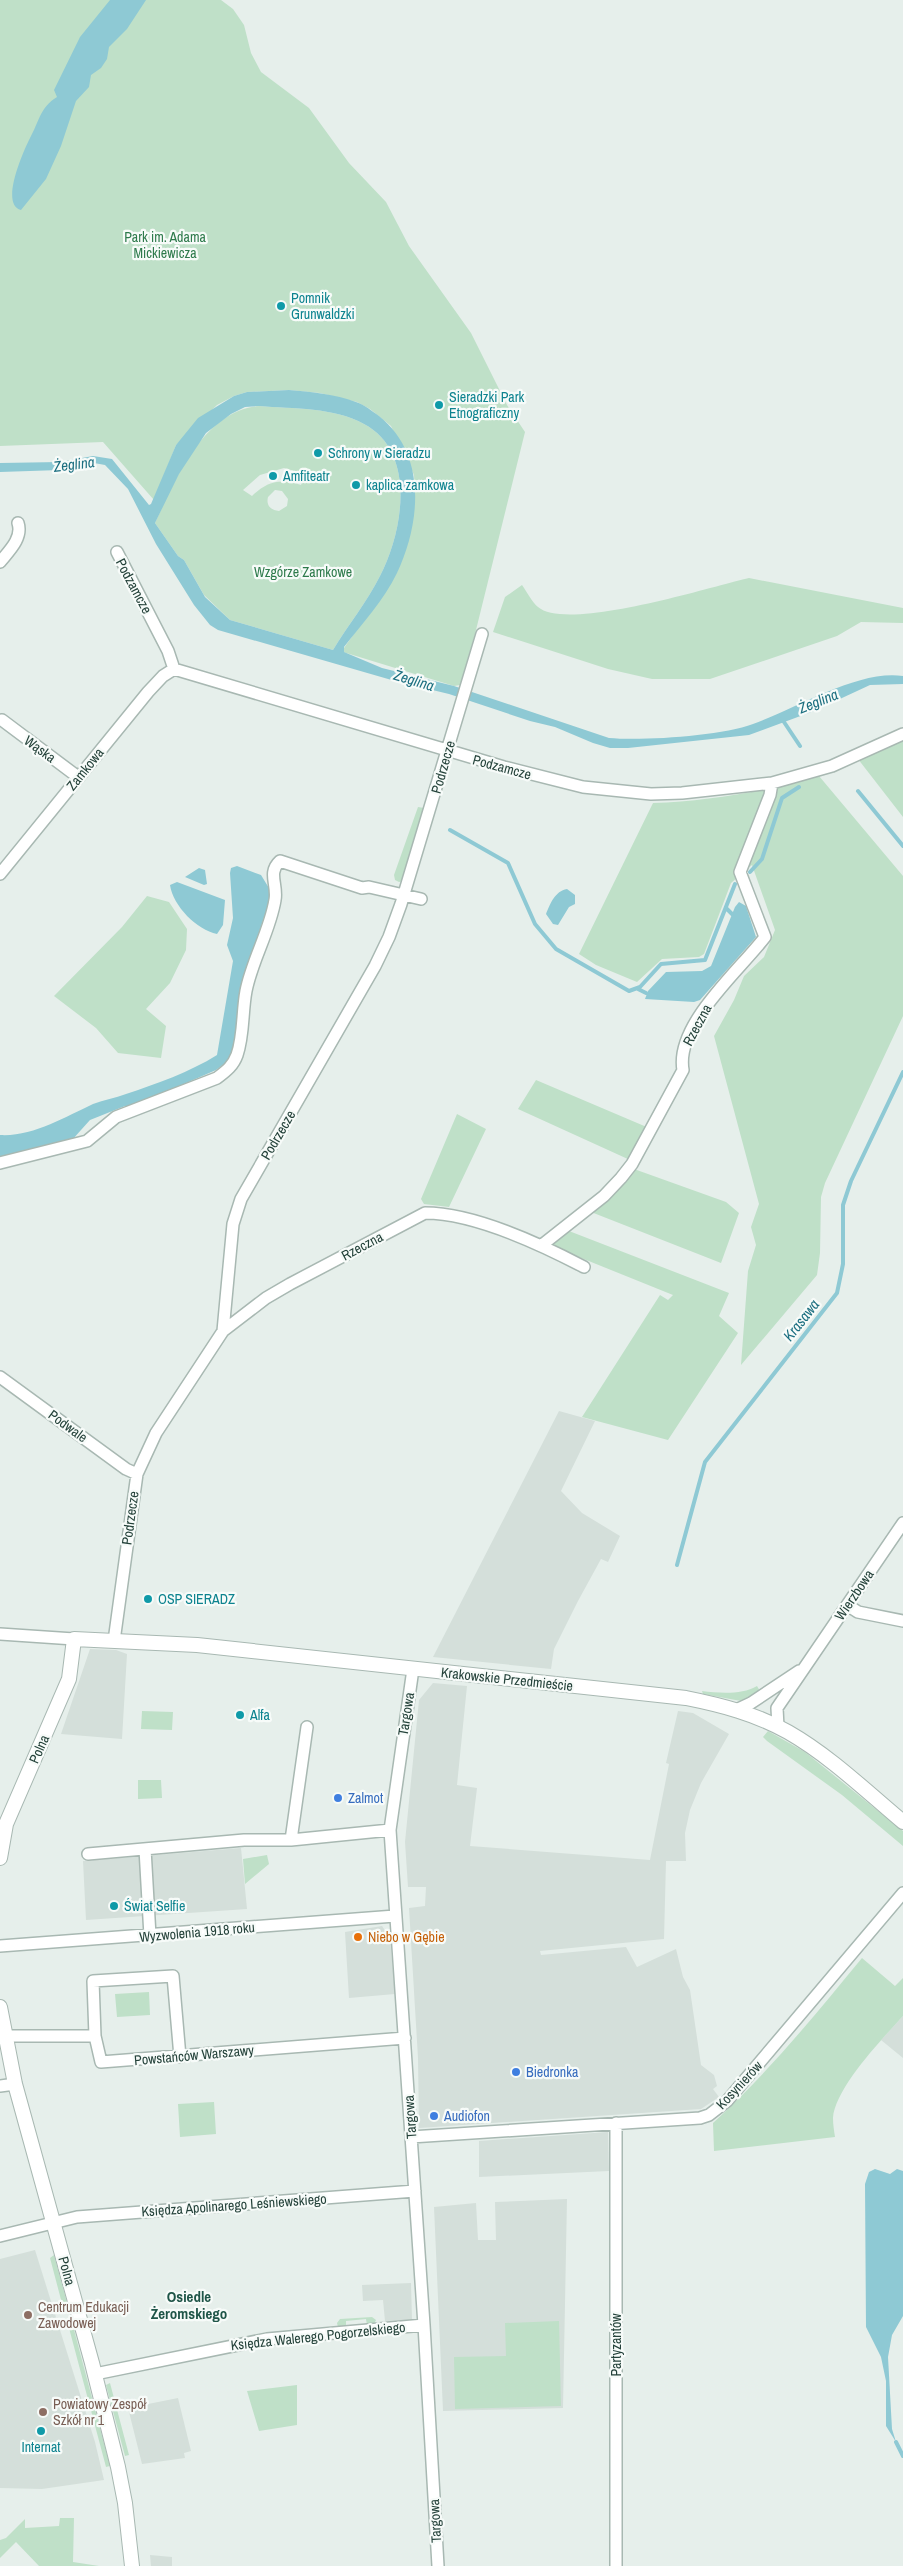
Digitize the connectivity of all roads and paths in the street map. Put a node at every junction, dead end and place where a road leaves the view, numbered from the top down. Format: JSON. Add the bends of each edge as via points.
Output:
{"nodes":[{"id":1,"x":18,"y":523,"type":"dead end"},
{"id":2,"x":116,"y":552,"type":"dead end"},
{"id":3,"x":0,"y":562,"type":"edge"},
{"id":4,"x":482,"y":634,"type":"dead end"},
{"id":5,"x":174,"y":669,"type":"junction"},
{"id":6,"x":0,"y":720,"type":"edge"},
{"id":7,"x":903,"y":734,"type":"edge"},
{"id":8,"x":447,"y":752,"type":"junction"},
{"id":9,"x":78,"y":777,"type":"junction"},
{"id":10,"x":772,"y":782,"type":"junction"},
{"id":11,"x":0,"y":874,"type":"edge"},
{"id":12,"x":404,"y":894,"type":"junction"},
{"id":13,"x":421,"y":899,"type":"dead end"},
{"id":14,"x":0,"y":1163,"type":"edge"},
{"id":15,"x":542,"y":1245,"type":"junction"},
{"id":16,"x":584,"y":1267,"type":"dead end"},
{"id":17,"x":223,"y":1331,"type":"junction"},
{"id":18,"x":0,"y":1377,"type":"edge"},
{"id":19,"x":137,"y":1474,"type":"junction"},
{"id":20,"x":903,"y":1523,"type":"edge"},
{"id":21,"x":847,"y":1605,"type":"junction"},
{"id":22,"x":903,"y":1621,"type":"edge"},
{"id":23,"x":0,"y":1634,"type":"edge"},
{"id":24,"x":74,"y":1639,"type":"junction"},
{"id":25,"x":114,"y":1641,"type":"junction"},
{"id":26,"x":805,"y":1667,"type":"junction"},
{"id":27,"x":413,"y":1669,"type":"junction"},
{"id":28,"x":736,"y":1710,"type":"junction"},
{"id":29,"x":778,"y":1727,"type":"junction"},
{"id":30,"x":307,"y":1728,"type":"dead end"},
{"id":31,"x":903,"y":1822,"type":"edge"},
{"id":32,"x":390,"y":1830,"type":"junction"},
{"id":33,"x":291,"y":1840,"type":"junction"},
{"id":34,"x":145,"y":1850,"type":"junction"},
{"id":35,"x":88,"y":1854,"type":"dead end"},
{"id":36,"x":0,"y":1858,"type":"edge"},
{"id":37,"x":903,"y":1894,"type":"edge"},
{"id":38,"x":395,"y":1916,"type":"junction"},
{"id":39,"x":150,"y":1936,"type":"junction"},
{"id":40,"x":0,"y":1946,"type":"edge"},
{"id":41,"x":0,"y":2007,"type":"edge"},
{"id":42,"x":4,"y":2036,"type":"junction"},
{"id":43,"x":95,"y":2036,"type":"junction"},
{"id":44,"x":405,"y":2038,"type":"junction"},
{"id":45,"x":180,"y":2057,"type":"junction"},
{"id":46,"x":15,"y":2084,"type":"junction"},
{"id":47,"x":0,"y":2086,"type":"edge"},
{"id":48,"x":616,"y":2123,"type":"junction"},
{"id":49,"x":412,"y":2137,"type":"junction"},
{"id":50,"x":415,"y":2191,"type":"junction"},
{"id":51,"x":53,"y":2222,"type":"junction"},
{"id":52,"x":0,"y":2236,"type":"edge"},
{"id":53,"x":424,"y":2325,"type":"junction"},
{"id":54,"x":95,"y":2374,"type":"junction"},
{"id":55,"x":132,"y":2566,"type":"edge"},
{"id":56,"x":438,"y":2566,"type":"edge"},
{"id":57,"x":616,"y":2566,"type":"edge"}],
"edges":[{"from":1,"to":3,"type":"street","via":[[18,539]]},
{"from":2,"to":5,"type":"street","name":"Podzamcze","via":[[168,651]]},
{"from":4,"to":8,"type":"street","name":"Podrzecze"},
{"from":5,"to":8,"type":"street","name":"Podzamcze"},
{"from":5,"to":9,"type":"street","name":"Zamkowa","via":[[148,692]]},
{"from":6,"to":9,"type":"street","name":"Wąska"},
{"from":7,"to":10,"type":"street","name":"Podzamcze","via":[[832,766]]},
{"from":8,"to":10,"type":"street","name":"Podzamcze","via":[[583,786],[651,794]]},
{"from":8,"to":12,"type":"street","name":"Podrzecze"},
{"from":9,"to":11,"type":"street","name":"Zamkowa"},
{"from":10,"to":15,"type":"street","name":"Rzeczna","via":[[740,872],[765,937],[702,1008],[680,1057],[682,1070],[632,1164],[604,1196]]},
{"from":12,"to":13,"type":"street"},
{"from":12,"to":14,"type":"street","via":[[362,888],[280,861],[274,866],[276,899],[246,990],[240,1042],[230,1068],[217,1078],[116,1117],[87,1141]]},
{"from":12,"to":17,"type":"street","name":"Podrzecze","via":[[375,966],[241,1200],[233,1224]]},
{"from":15,"to":16,"type":"street","name":"Rzeczna"},
{"from":15,"to":17,"type":"street","name":"Rzeczna","via":[[467,1220],[425,1213],[285,1287]]},
{"from":17,"to":19,"type":"street","name":"Podrzecze","via":[[162,1425]]},
{"from":18,"to":19,"type":"street","name":"Podwale"},
{"from":19,"to":25,"type":"street","name":"Podrzecze"},
{"from":20,"to":21,"type":"street","name":"Wierzbowa"},
{"from":21,"to":22,"type":"street","via":[[858,1612]]},
{"from":21,"to":26,"type":"street","name":"Wierzbowa"},
{"from":23,"to":24,"type":"street"},
{"from":24,"to":25,"type":"street","name":"Krakowskie Przedmieście"},
{"from":24,"to":36,"type":"street","name":"Polna","via":[[69,1679],[6,1824]]},
{"from":25,"to":27,"type":"street","name":"Krakowskie Przedmieście","via":[[197,1645]]},
{"from":26,"to":28,"type":"street","name":"Wierzbowa","via":[[751,1704]]},
{"from":26,"to":29,"type":"street","name":"Wierzbowa","via":[[777,1708]]},
{"from":27,"to":28,"type":"street","name":"Krakowskie Przedmieście","via":[[686,1698]]},
{"from":27,"to":32,"type":"street","name":"Targowa"},
{"from":28,"to":29,"type":"street","name":"Krakowskie Przedmieście"},
{"from":29,"to":31,"type":"street","name":"Krakowskie Przedmieście","via":[[832,1764]]},
{"from":30,"to":33,"type":"street"},
{"from":32,"to":33,"type":"street"},
{"from":32,"to":38,"type":"street","name":"Targowa"},
{"from":33,"to":34,"type":"street","via":[[244,1840]]},
{"from":34,"to":35,"type":"street"},
{"from":34,"to":39,"type":"street"},
{"from":37,"to":48,"type":"street","name":"Kosynierów","via":[[718,2109],[700,2118]]},
{"from":38,"to":39,"type":"street","name":"Wyzwolenia 1918 roku"},
{"from":38,"to":44,"type":"street","name":"Targowa"},
{"from":39,"to":40,"type":"street","name":"Wyzwolenia 1918 roku"},
{"from":41,"to":42,"type":"street","name":"Polna"},
{"from":42,"to":43,"type":"street"},
{"from":42,"to":46,"type":"street","name":"Polna"},
{"from":43,"to":45,"type":"street","name":"Powstańców Warszawy","via":[[100,2062]]},
{"from":43,"to":45,"type":"street","via":[[92,1980],[173,1976]]},
{"from":44,"to":45,"type":"street","name":"Powstańców Warszawy"},
{"from":44,"to":49,"type":"street","name":"Targowa"},
{"from":46,"to":47,"type":"street"},
{"from":46,"to":51,"type":"street","name":"Polna"},
{"from":48,"to":49,"type":"street","name":"Kosynierów"},
{"from":48,"to":57,"type":"street","name":"Partyzantów"},
{"from":49,"to":50,"type":"street","name":"Targowa"},
{"from":50,"to":51,"type":"street","name":"Księdza Apolinarego Leśniewskiego","via":[[77,2217]]},
{"from":50,"to":53,"type":"street","name":"Targowa"},
{"from":51,"to":52,"type":"street","name":"Księdza Apolinarego Leśniewskiego"},
{"from":51,"to":54,"type":"street","name":"Polna"},
{"from":53,"to":54,"type":"street","name":"Księdza Walerego Pogorzelskiego","via":[[266,2339]]},
{"from":53,"to":56,"type":"street","name":"Targowa"},
{"from":54,"to":55,"type":"street","name":"Polna","via":[[124,2498]]}]}
